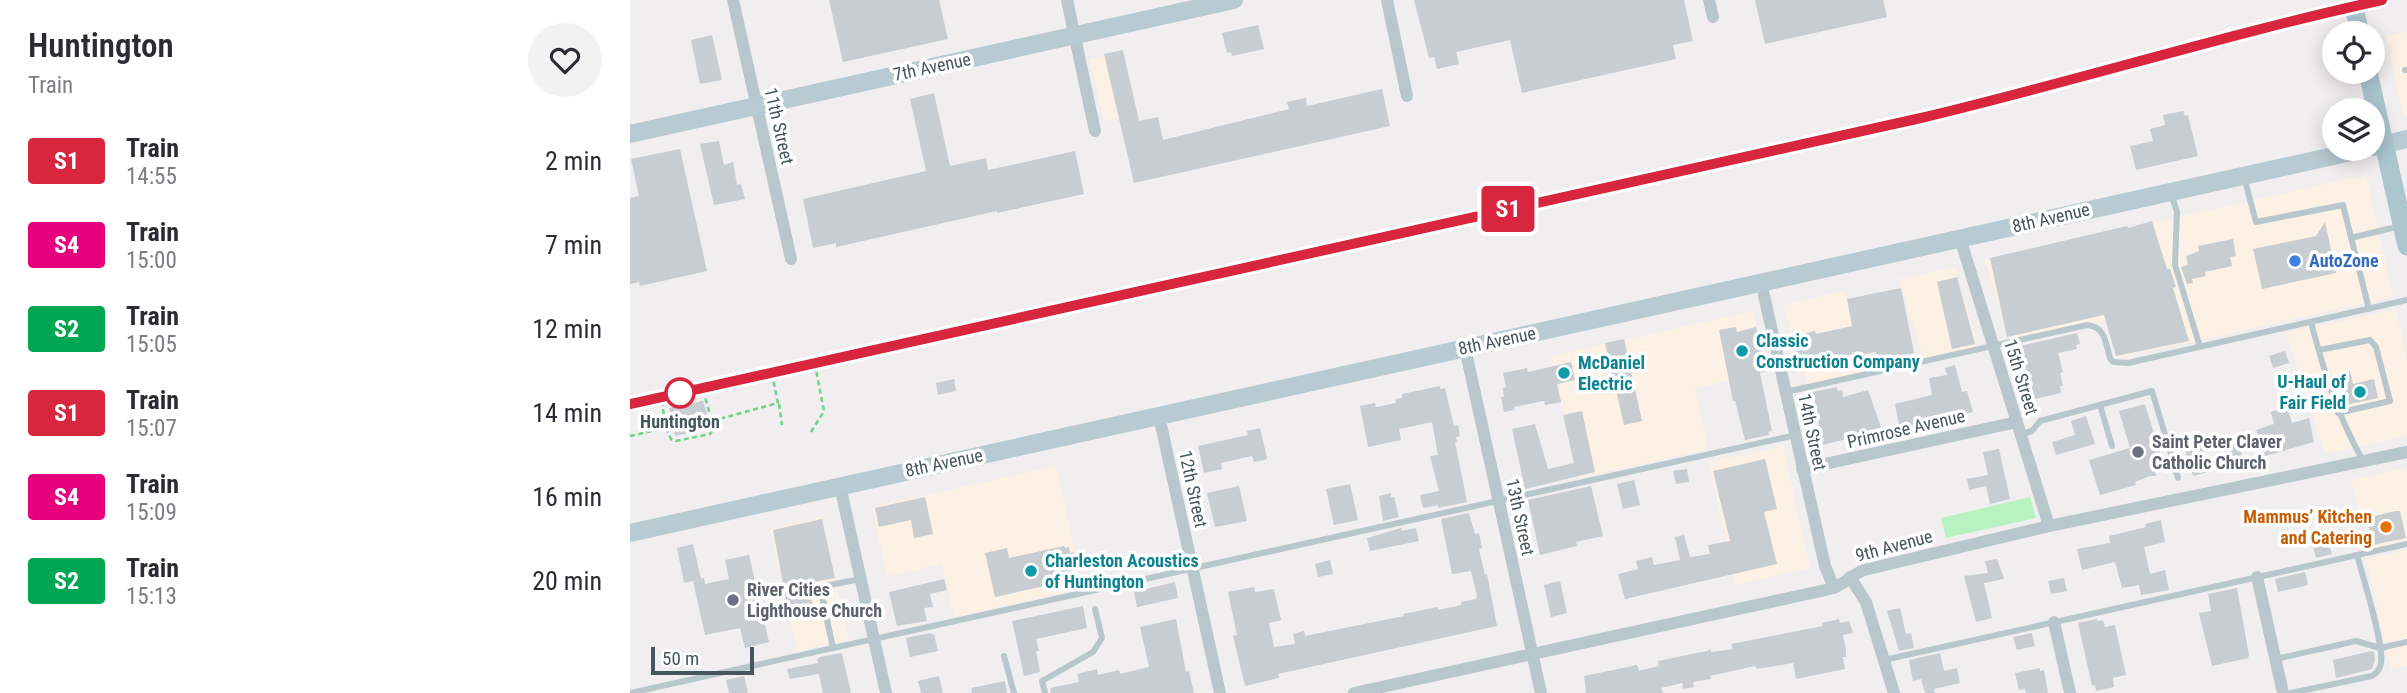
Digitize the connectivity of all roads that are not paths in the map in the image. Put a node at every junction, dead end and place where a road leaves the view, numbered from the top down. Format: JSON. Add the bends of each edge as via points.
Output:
{"nodes":[{"id":1,"x":733,"y":0,"type":"edge"},
{"id":2,"x":1067,"y":0,"type":"edge"},
{"id":3,"x":1234,"y":0,"type":"edge"},
{"id":4,"x":1387,"y":0,"type":"edge"},
{"id":5,"x":1709,"y":0,"type":"edge"},
{"id":6,"x":2355,"y":12,"type":"dead end"},
{"id":7,"x":1713,"y":17,"type":"dead end"},
{"id":8,"x":2357,"y":21,"type":"edge"},
{"id":9,"x":1074,"y":36,"type":"junction"},
{"id":10,"x":1407,"y":96,"type":"dead end"},
{"id":11,"x":756,"y":106,"type":"junction"},
{"id":12,"x":1095,"y":131,"type":"dead end"},
{"id":13,"x":630,"y":134,"type":"edge"},
{"id":14,"x":2407,"y":139,"type":"edge"},
{"id":15,"x":2385,"y":144,"type":"edge"},
{"id":16,"x":2322,"y":159,"type":"edge"},
{"id":17,"x":2379,"y":161,"type":"edge"},
{"id":18,"x":2244,"y":176,"type":"junction"},
{"id":19,"x":2171,"y":191,"type":"junction"},
{"id":20,"x":2402,"y":225,"type":"junction"},
{"id":21,"x":1960,"y":238,"type":"junction"},
{"id":22,"x":2351,"y":238,"type":"junction"},
{"id":23,"x":2407,"y":246,"type":"edge"},
{"id":24,"x":791,"y":259,"type":"dead end"},
{"id":25,"x":1761,"y":282,"type":"junction"},
{"id":26,"x":2407,"y":300,"type":"edge"},
{"id":27,"x":2369,"y":309,"type":"junction"},
{"id":28,"x":2311,"y":322,"type":"junction"},
{"id":29,"x":1993,"y":346,"type":"junction"},
{"id":30,"x":2200,"y":347,"type":"junction"},
{"id":31,"x":1465,"y":348,"type":"junction"},
{"id":32,"x":2319,"y":350,"type":"junction"},
{"id":33,"x":1786,"y":392,"type":"junction"},
{"id":34,"x":2100,"y":405,"type":"junction"},
{"id":35,"x":2339,"y":412,"type":"junction"},
{"id":36,"x":1159,"y":416,"type":"junction"},
{"id":37,"x":2019,"y":428,"type":"junction"},
{"id":38,"x":1796,"y":435,"type":"junction"},
{"id":39,"x":2112,"y":446,"type":"dead end"},
{"id":40,"x":2407,"y":452,"type":"edge"},
{"id":41,"x":2363,"y":461,"type":"junction"},
{"id":42,"x":1802,"y":469,"type":"junction"},
{"id":43,"x":2178,"y":478,"type":"dead end"},
{"id":44,"x":840,"y":486,"type":"junction"},
{"id":45,"x":1499,"y":502,"type":"junction"},
{"id":46,"x":2049,"y":526,"type":"junction"},
{"id":47,"x":630,"y":533,"type":"edge"},
{"id":48,"x":2407,"y":544,"type":"edge"},
{"id":49,"x":2357,"y":555,"type":"junction"},
{"id":50,"x":1192,"y":569,"type":"junction"},
{"id":51,"x":1850,"y":577,"type":"junction"},
{"id":52,"x":2257,"y":577,"type":"junction"},
{"id":53,"x":861,"y":579,"type":"junction"},
{"id":54,"x":1834,"y":588,"type":"junction"},
{"id":55,"x":1095,"y":609,"type":"dead end"},
{"id":56,"x":2054,"y":622,"type":"junction"},
{"id":57,"x":874,"y":639,"type":"junction"},
{"id":58,"x":2407,"y":642,"type":"edge"},
{"id":59,"x":833,"y":648,"type":"junction"},
{"id":60,"x":2380,"y":648,"type":"junction"},
{"id":61,"x":1532,"y":654,"type":"junction"},
{"id":62,"x":1004,"y":656,"type":"dead end"},
{"id":63,"x":2276,"y":659,"type":"junction"},
{"id":64,"x":1884,"y":660,"type":"junction"},
{"id":65,"x":630,"y":693,"type":"edge"},
{"id":66,"x":886,"y":693,"type":"edge"},
{"id":67,"x":1014,"y":693,"type":"edge"},
{"id":68,"x":1045,"y":693,"type":"edge"},
{"id":69,"x":1220,"y":693,"type":"edge"},
{"id":70,"x":1354,"y":693,"type":"edge"},
{"id":71,"x":1541,"y":693,"type":"edge"},
{"id":72,"x":1894,"y":693,"type":"edge"},
{"id":73,"x":2070,"y":693,"type":"edge"},
{"id":74,"x":2283,"y":693,"type":"edge"},
{"id":75,"x":2291,"y":693,"type":"edge"}],
"edges":[{"from":1,"to":11,"type":"street","name":"11th Street"},
{"from":2,"to":9,"type":"street"},
{"from":3,"to":9,"type":"main road","name":"7th Avenue"},
{"from":4,"to":10,"type":"street"},
{"from":5,"to":7,"type":"street"},
{"from":6,"to":8,"type":"main road"},
{"from":9,"to":11,"type":"main road","name":"7th Avenue"},
{"from":9,"to":12,"type":"street"},
{"from":11,"to":13,"type":"main road","name":"7th Avenue"},
{"from":11,"to":24,"type":"street","name":"11th Street"},
{"from":14,"to":15,"type":"main road","name":"8th Avenue"},
{"from":16,"to":18,"type":"main road","name":"8th Avenue"},
{"from":17,"to":20,"type":"main road"},
{"from":18,"to":19,"type":"main road","name":"8th Avenue"},
{"from":18,"to":22,"type":"lane","via":[[2256,222],[2343,205]]},
{"from":19,"to":21,"type":"main road","name":"8th Avenue"},
{"from":19,"to":30,"type":"lane","via":[[2177,212],[2175,265]]},
{"from":20,"to":22,"type":"lane"},
{"from":20,"to":23,"type":"main road"},
{"from":21,"to":25,"type":"main road","name":"8th Avenue"},
{"from":21,"to":29,"type":"street","name":"15th Street"},
{"from":22,"to":27,"type":"lane"},
{"from":25,"to":31,"type":"main road","name":"8th Avenue"},
{"from":25,"to":33,"type":"street","name":"14th Street"},
{"from":26,"to":27,"type":"lane"},
{"from":27,"to":28,"type":"lane"},
{"from":28,"to":30,"type":"lane"},
{"from":28,"to":32,"type":"lane"},
{"from":29,"to":30,"type":"lane","via":[[2087,325],[2101,329],[2110,358],[2119,364]]},
{"from":29,"to":33,"type":"lane"},
{"from":29,"to":37,"type":"street","name":"15th Street"},
{"from":31,"to":36,"type":"main road","name":"8th Avenue"},
{"from":31,"to":45,"type":"street","name":"13th Street"},
{"from":32,"to":35,"type":"lane"},
{"from":32,"to":35,"type":"lane","via":[[2370,340],[2376,347],[2390,401]]},
{"from":33,"to":38,"type":"street","name":"14th Street"},
{"from":34,"to":37,"type":"lane","via":[[2040,421],[2032,430]]},
{"from":34,"to":39,"type":"lane"},
{"from":34,"to":43,"type":"lane","via":[[2152,391]]},
{"from":35,"to":41,"type":"lane"},
{"from":36,"to":44,"type":"main road","name":"8th Avenue"},
{"from":36,"to":50,"type":"street","name":"12th Street"},
{"from":37,"to":42,"type":"street","name":"Primrose Avenue"},
{"from":37,"to":46,"type":"street","name":"15th Street"},
{"from":38,"to":42,"type":"street","name":"14th Street"},
{"from":38,"to":45,"type":"lane"},
{"from":40,"to":41,"type":"street","name":"9th Avenue"},
{"from":41,"to":46,"type":"street","name":"9th Avenue"},
{"from":42,"to":54,"type":"street","name":"14th Street"},
{"from":44,"to":47,"type":"main road","name":"8th Avenue"},
{"from":44,"to":53,"type":"street"},
{"from":45,"to":50,"type":"lane"},
{"from":45,"to":61,"type":"street","name":"13th Street"},
{"from":46,"to":51,"type":"street","name":"9th Avenue"},
{"from":48,"to":49,"type":"lane"},
{"from":49,"to":52,"type":"lane"},
{"from":49,"to":60,"type":"lane"},
{"from":50,"to":57,"type":"lane"},
{"from":50,"to":69,"type":"street","name":"12th Street"},
{"from":51,"to":54,"type":"street","name":"9th Avenue"},
{"from":51,"to":64,"type":"street","via":[[1866,602]]},
{"from":52,"to":56,"type":"lane"},
{"from":52,"to":63,"type":"street"},
{"from":53,"to":57,"type":"street"},
{"from":53,"to":59,"type":"lane","via":[[820,587]]},
{"from":54,"to":61,"type":"street","name":"9th Avenue"},
{"from":55,"to":68,"type":"lane","via":[[1102,638],[1094,652],[1042,681]]},
{"from":56,"to":64,"type":"lane"},
{"from":56,"to":73,"type":"street"},
{"from":57,"to":59,"type":"lane"},
{"from":57,"to":66,"type":"street"},
{"from":58,"to":60,"type":"lane"},
{"from":59,"to":65,"type":"lane"},
{"from":60,"to":63,"type":"lane","via":[[2356,641]]},
{"from":60,"to":75,"type":"lane","via":[[2376,674]]},
{"from":61,"to":70,"type":"street","name":"9th Avenue"},
{"from":61,"to":71,"type":"street","name":"13th Street"},
{"from":62,"to":67,"type":"lane"},
{"from":63,"to":74,"type":"street"},
{"from":64,"to":72,"type":"street"}]}
